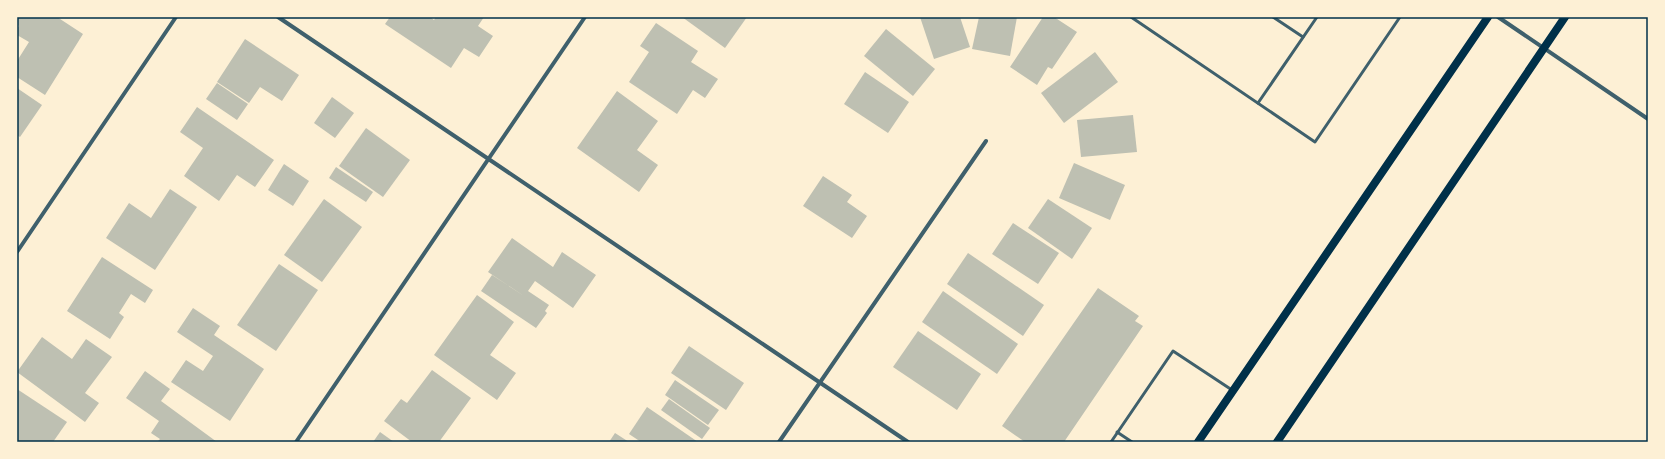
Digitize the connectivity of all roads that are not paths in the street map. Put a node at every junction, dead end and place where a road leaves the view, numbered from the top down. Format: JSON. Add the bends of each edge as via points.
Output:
{"nodes":[{"id":1,"x":176,"y":17,"type":"edge"},
{"id":2,"x":278,"y":17,"type":"edge"},
{"id":3,"x":585,"y":17,"type":"edge"},
{"id":4,"x":1131,"y":17,"type":"edge"},
{"id":5,"x":1273,"y":17,"type":"edge"},
{"id":6,"x":1317,"y":17,"type":"edge"},
{"id":7,"x":1400,"y":17,"type":"edge"},
{"id":8,"x":1488,"y":17,"type":"edge"},
{"id":9,"x":1498,"y":17,"type":"edge"},
{"id":10,"x":1565,"y":17,"type":"edge"},
{"id":11,"x":1303,"y":37,"type":"junction"},
{"id":12,"x":1544,"y":47,"type":"junction"},
{"id":13,"x":1258,"y":103,"type":"junction"},
{"id":14,"x":1648,"y":119,"type":"edge"},
{"id":15,"x":986,"y":141,"type":"dead end"},
{"id":16,"x":490,"y":158,"type":"junction"},
{"id":17,"x":17,"y":252,"type":"edge"},
{"id":18,"x":819,"y":383,"type":"junction"},
{"id":19,"x":1233,"y":391,"type":"junction"},
{"id":20,"x":1117,"y":432,"type":"junction"},
{"id":21,"x":296,"y":442,"type":"edge"},
{"id":22,"x":779,"y":442,"type":"edge"},
{"id":23,"x":908,"y":442,"type":"edge"},
{"id":24,"x":1111,"y":442,"type":"edge"},
{"id":25,"x":1132,"y":442,"type":"edge"},
{"id":26,"x":1198,"y":442,"type":"edge"},
{"id":27,"x":1277,"y":442,"type":"edge"}],
"edges":[{"from":1,"to":17,"type":"street"},
{"from":2,"to":16,"type":"street"},
{"from":3,"to":16,"type":"street"},
{"from":4,"to":13,"type":"lane"},
{"from":5,"to":11,"type":"lane"},
{"from":6,"to":11,"type":"lane"},
{"from":7,"to":13,"type":"lane","via":[[1315,142]]},
{"from":8,"to":19,"type":"main road"},
{"from":9,"to":12,"type":"street"},
{"from":10,"to":12,"type":"main road"},
{"from":11,"to":13,"type":"lane"},
{"from":12,"to":14,"type":"street"},
{"from":12,"to":27,"type":"main road"},
{"from":15,"to":18,"type":"street"},
{"from":16,"to":18,"type":"street"},
{"from":16,"to":21,"type":"street"},
{"from":18,"to":22,"type":"street"},
{"from":18,"to":23,"type":"street"},
{"from":19,"to":20,"type":"lane","via":[[1173,351]]},
{"from":19,"to":26,"type":"main road"},
{"from":20,"to":24,"type":"lane"},
{"from":20,"to":25,"type":"lane"}]}
